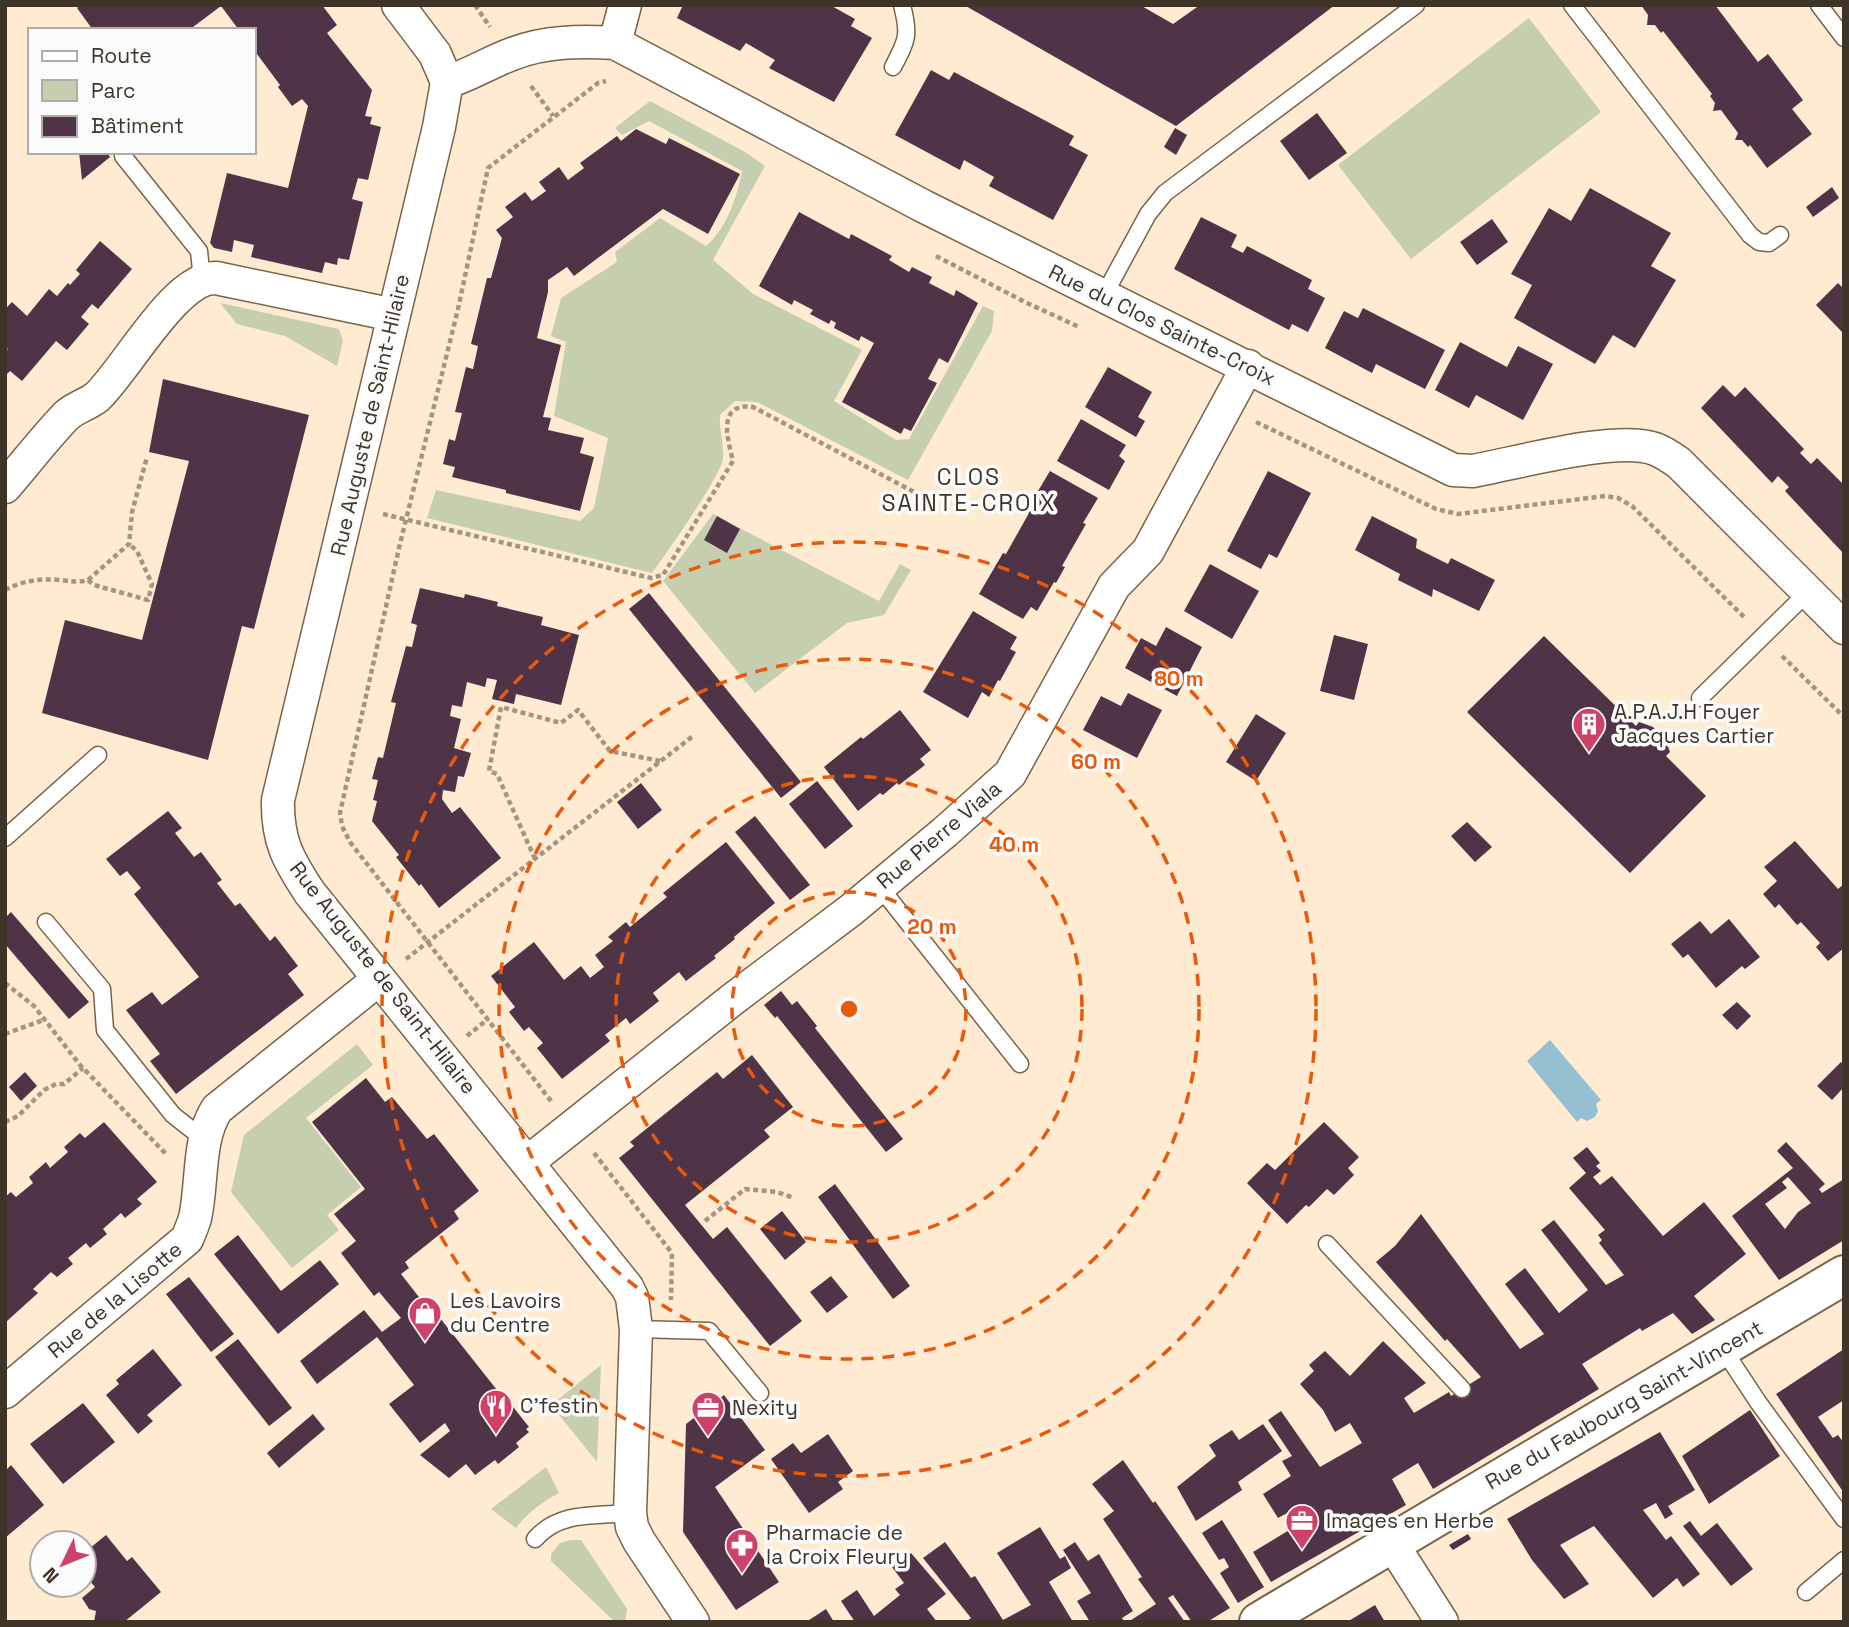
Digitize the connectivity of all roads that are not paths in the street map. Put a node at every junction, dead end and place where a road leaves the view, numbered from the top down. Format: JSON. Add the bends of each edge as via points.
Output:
{"nodes":[{"id":1,"x":398,"y":5,"type":"edge"},
{"id":2,"x":625,"y":5,"type":"edge"},
{"id":3,"x":902,"y":5,"type":"edge"},
{"id":4,"x":1416,"y":5,"type":"edge"},
{"id":5,"x":1572,"y":5,"type":"edge"},
{"id":6,"x":1819,"y":5,"type":"edge"},
{"id":7,"x":1844,"y":38,"type":"edge"},
{"id":8,"x":615,"y":43,"type":"junction"},
{"id":9,"x":893,"y":67,"type":"dead end"},
{"id":10,"x":447,"y":82,"type":"junction"},
{"id":11,"x":123,"y":156,"type":"dead end"},
{"id":12,"x":1780,"y":235,"type":"dead end"},
{"id":13,"x":202,"y":280,"type":"junction"},
{"id":14,"x":1103,"y":297,"type":"junction"},
{"id":15,"x":394,"y":315,"type":"junction"},
{"id":16,"x":1248,"y":366,"type":"junction"},
{"id":17,"x":5,"y":487,"type":"edge"},
{"id":18,"x":1808,"y":592,"type":"junction"},
{"id":19,"x":1844,"y":628,"type":"edge"},
{"id":20,"x":1700,"y":698,"type":"dead end"},
{"id":21,"x":98,"y":755,"type":"dead end"},
{"id":22,"x":5,"y":838,"type":"edge"},
{"id":23,"x":879,"y":886,"type":"junction"},
{"id":24,"x":46,"y":922,"type":"dead end"},
{"id":25,"x":391,"y":970,"type":"junction"},
{"id":26,"x":1020,"y":1064,"type":"dead end"},
{"id":27,"x":207,"y":1136,"type":"junction"},
{"id":28,"x":528,"y":1163,"type":"junction"},
{"id":29,"x":1327,"y":1244,"type":"dead end"},
{"id":30,"x":1844,"y":1275,"type":"edge"},
{"id":31,"x":636,"y":1329,"type":"junction"},
{"id":32,"x":1723,"y":1349,"type":"junction"},
{"id":33,"x":1462,"y":1390,"type":"dead end"},
{"id":34,"x":5,"y":1392,"type":"edge"},
{"id":35,"x":760,"y":1393,"type":"dead end"},
{"id":36,"x":630,"y":1513,"type":"junction"},
{"id":37,"x":1844,"y":1519,"type":"edge"},
{"id":38,"x":535,"y":1539,"type":"dead end"},
{"id":39,"x":1391,"y":1542,"type":"junction"},
{"id":40,"x":1844,"y":1560,"type":"edge"},
{"id":41,"x":1806,"y":1592,"type":"dead end"},
{"id":42,"x":1264,"y":1620,"type":"edge"},
{"id":43,"x":693,"y":1622,"type":"edge"},
{"id":44,"x":1442,"y":1622,"type":"edge"}],
"edges":[{"from":1,"to":10,"type":"street","via":[[435,54]]},
{"from":2,"to":8,"type":"street"},
{"from":3,"to":9,"type":"lane","via":[[906,40]]},
{"from":4,"to":14,"type":"lane","via":[[1166,194],[1148,214]]},
{"from":5,"to":12,"type":"lane","via":[[1750,235],[1769,243]]},
{"from":6,"to":7,"type":"lane"},
{"from":8,"to":10,"type":"street","name":"Rue du Clos Sainte-Croix","via":[[578,41],[526,49]]},
{"from":8,"to":14,"type":"street","name":"Rue du Clos Sainte-Croix"},
{"from":10,"to":15,"type":"street","name":"Rue Auguste de Saint-Hilaire"},
{"from":11,"to":13,"type":"lane","via":[[199,251]]},
{"from":13,"to":15,"type":"street","via":[[216,278]]},
{"from":13,"to":17,"type":"street","via":[[176,300],[98,395],[65,416]]},
{"from":14,"to":16,"type":"street","name":"Rue du Clos Sainte-Croix"},
{"from":15,"to":25,"type":"street","name":"Rue Auguste de Saint-Hilaire","via":[[277,816],[284,851],[310,893]]},
{"from":16,"to":18,"type":"street","name":"Rue du Clos Sainte-Croix","via":[[1453,470],[1473,471],[1605,446],[1656,449],[1679,463]]},
{"from":16,"to":23,"type":"street","name":"Rue Pierre Viala","via":[[1149,551],[1114,586],[1010,775]]},
{"from":18,"to":19,"type":"street","name":"Rue du Clos Sainte-Croix"},
{"from":18,"to":20,"type":"lane"},
{"from":21,"to":22,"type":"lane"},
{"from":23,"to":26,"type":"lane"},
{"from":23,"to":28,"type":"street","name":"Rue Pierre Viala"},
{"from":24,"to":27,"type":"lane","via":[[102,989],[105,1030],[173,1115]]},
{"from":25,"to":27,"type":"street","name":"Rue de la Lisotte","via":[[218,1109]]},
{"from":25,"to":28,"type":"street","name":"Rue Auguste de Saint-Hilaire"},
{"from":27,"to":34,"type":"street","name":"Rue de la Lisotte","via":[[195,1219],[187,1239]]},
{"from":28,"to":31,"type":"street","name":"Rue Auguste de Saint-Hilaire","via":[[627,1287]]},
{"from":29,"to":33,"type":"lane"},
{"from":30,"to":32,"type":"main road","name":"Rue du Faubourg Saint-Vincent"},
{"from":31,"to":35,"type":"lane","via":[[709,1331]]},
{"from":31,"to":36,"type":"street","name":"Rue Auguste de Saint-Hilaire"},
{"from":32,"to":37,"type":"lane"},
{"from":32,"to":39,"type":"main road","name":"Rue du Faubourg Saint-Vincent","via":[[1511,1464]]},
{"from":36,"to":38,"type":"lane","via":[[570,1517],[545,1527]]},
{"from":36,"to":43,"type":"street","name":"Rue Auguste de Saint-Hilaire","via":[[639,1541]]},
{"from":39,"to":42,"type":"main road","name":"Rue du Faubourg Saint-Vincent"},
{"from":39,"to":44,"type":"street"},
{"from":40,"to":41,"type":"lane"}]}
